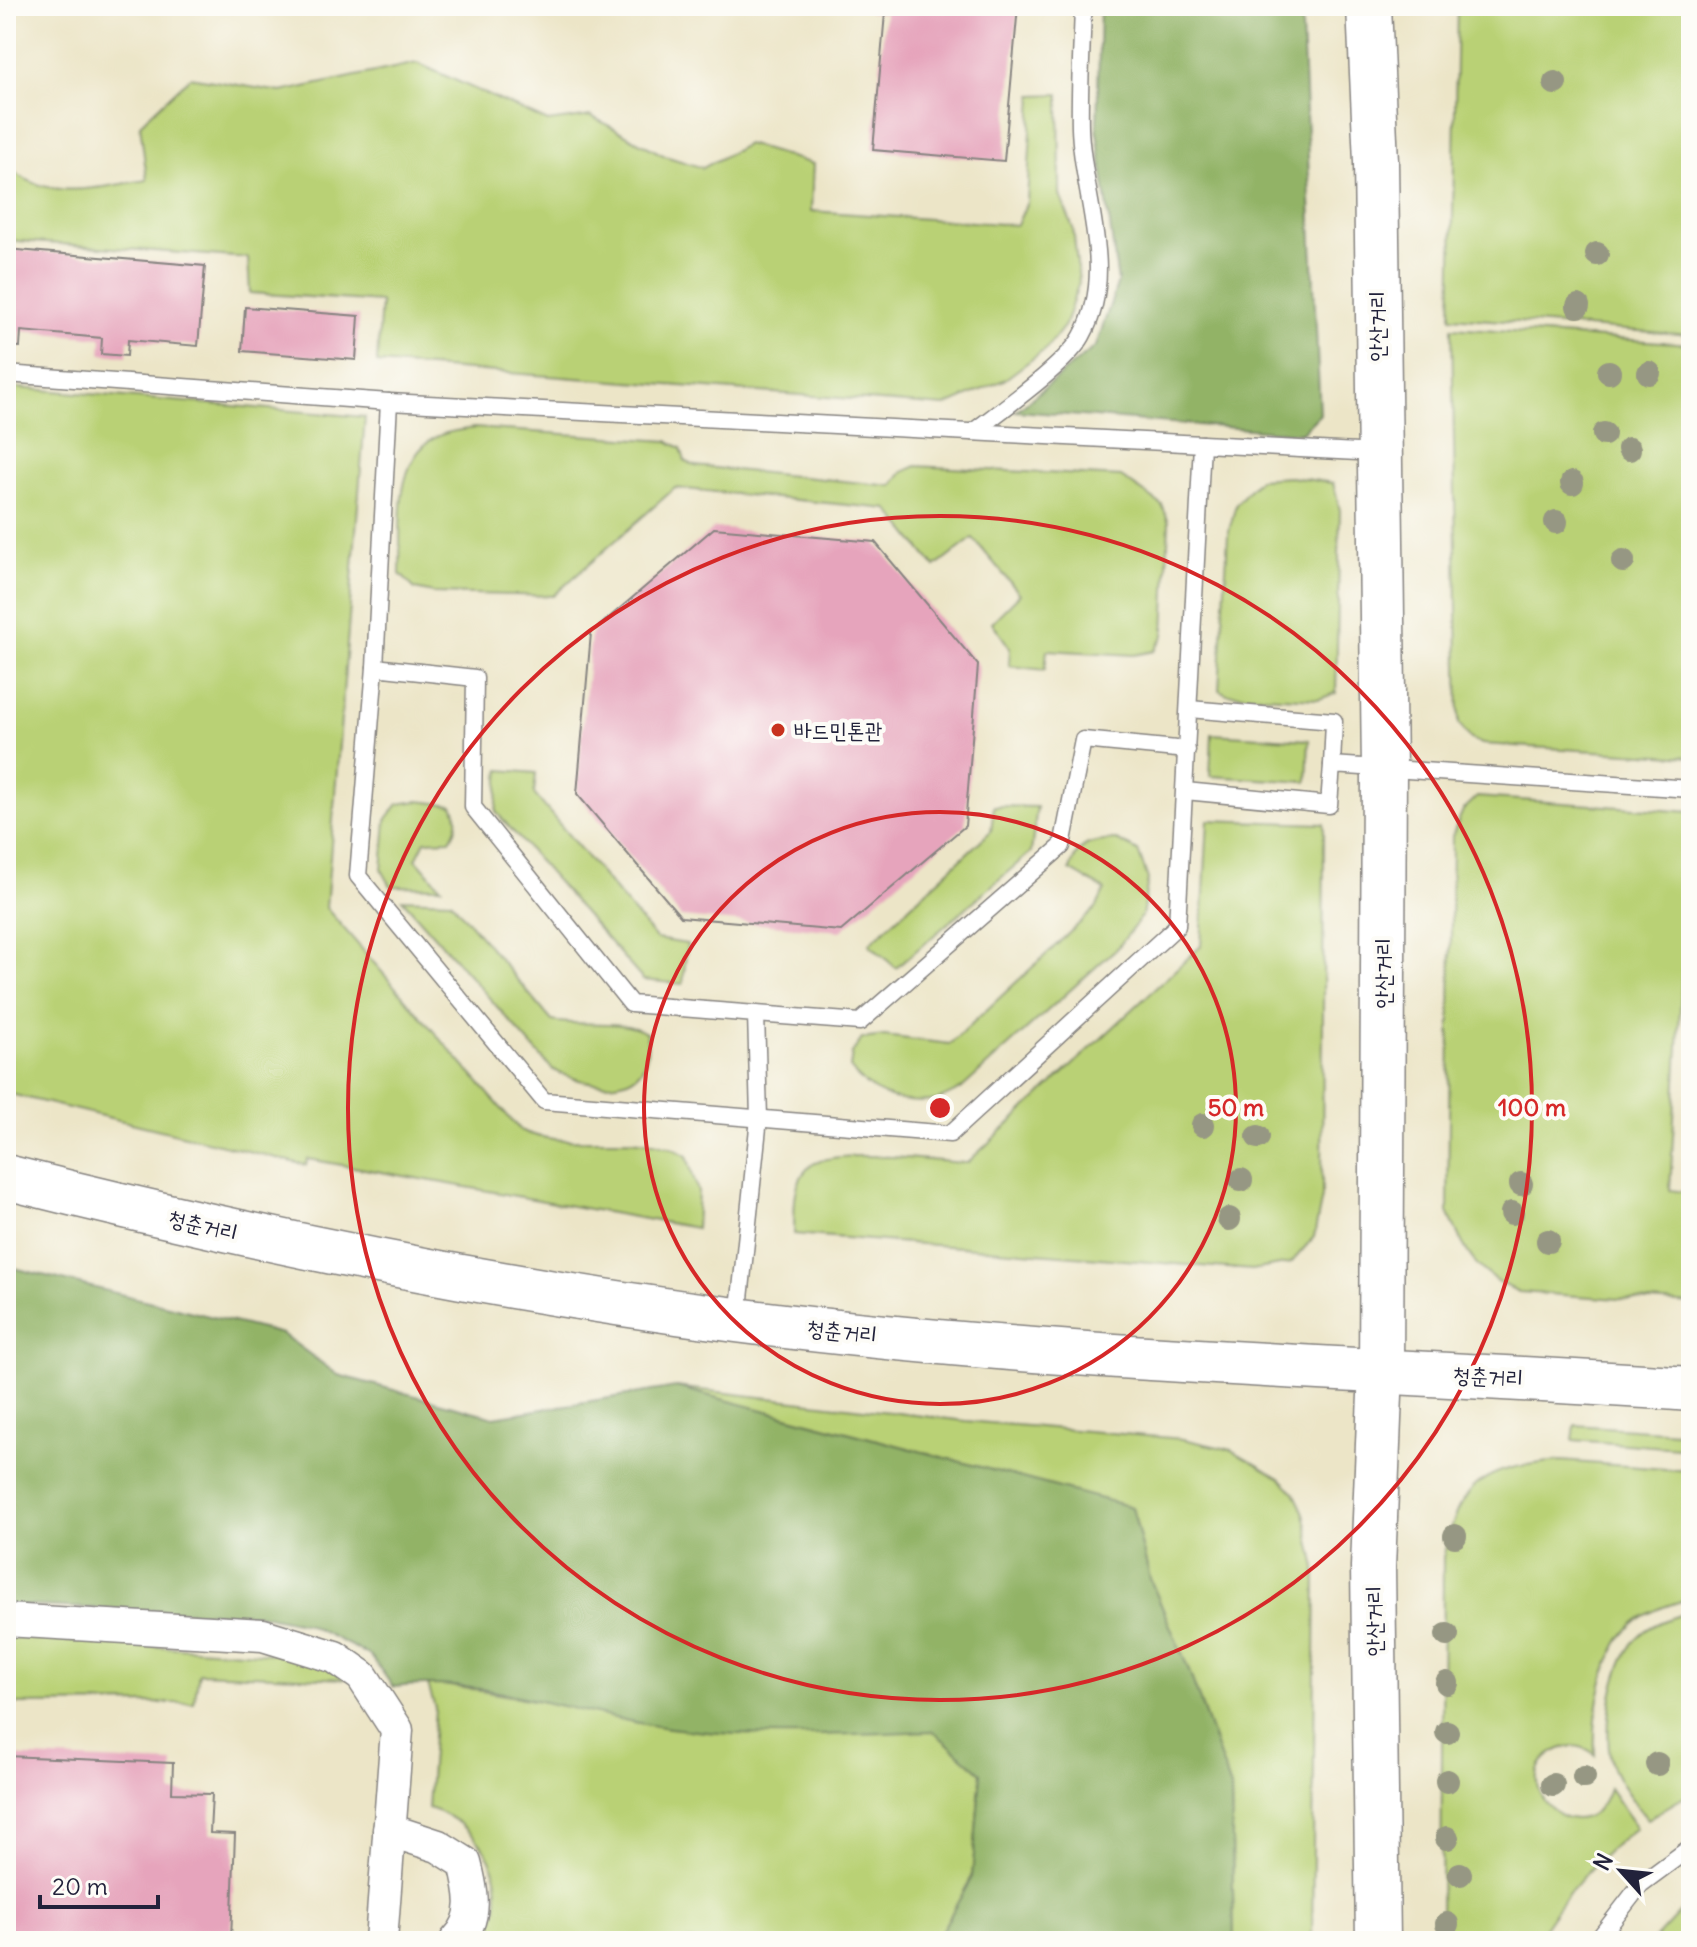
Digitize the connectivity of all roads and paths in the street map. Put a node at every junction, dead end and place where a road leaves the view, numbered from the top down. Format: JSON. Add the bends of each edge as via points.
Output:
{"nodes":[{"id":1,"x":1083,"y":6,"type":"edge"},
{"id":2,"x":1369,"y":6,"type":"edge"},
{"id":3,"x":6,"y":374,"type":"edge"},
{"id":4,"x":389,"y":402,"type":"junction"},
{"id":5,"x":973,"y":432,"type":"junction"},
{"id":6,"x":1202,"y":444,"type":"junction"},
{"id":7,"x":1378,"y":453,"type":"junction"},
{"id":8,"x":375,"y":667,"type":"junction"},
{"id":9,"x":1189,"y":709,"type":"junction"},
{"id":10,"x":1187,"y":750,"type":"junction"},
{"id":11,"x":1332,"y":765,"type":"junction"},
{"id":12,"x":1384,"y":769,"type":"junction"},
{"id":13,"x":1691,"y":789,"type":"edge"},
{"id":14,"x":1185,"y":791,"type":"junction"},
{"id":15,"x":756,"y":1014,"type":"junction"},
{"id":16,"x":759,"y":1118,"type":"junction"},
{"id":17,"x":6,"y":1177,"type":"edge"},
{"id":18,"x":738,"y":1320,"type":"junction"},
{"id":19,"x":1381,"y":1370,"type":"junction"},
{"id":20,"x":1691,"y":1389,"type":"edge"},
{"id":21,"x":6,"y":1620,"type":"edge"},
{"id":22,"x":389,"y":1830,"type":"junction"},
{"id":23,"x":1691,"y":1847,"type":"edge"},
{"id":24,"x":381,"y":1941,"type":"edge"},
{"id":25,"x":456,"y":1941,"type":"edge"},
{"id":26,"x":1378,"y":1941,"type":"edge"},
{"id":27,"x":1597,"y":1941,"type":"edge"}],
"edges":[{"from":1,"to":5,"type":"lane","via":[[1080,128],[1097,237],[1098,295],[1082,338],[1029,389]]},
{"from":2,"to":7,"type":"main road","name":"안산거리"},
{"from":3,"to":4,"type":"lane"},
{"from":4,"to":5,"type":"lane"},
{"from":4,"to":8,"type":"lane"},
{"from":5,"to":6,"type":"lane"},
{"from":6,"to":7,"type":"lane"},
{"from":6,"to":9,"type":"lane"},
{"from":7,"to":12,"type":"main road","name":"안산거리"},
{"from":8,"to":15,"type":"lane","via":[[475,678],[473,807],[631,1004]]},
{"from":8,"to":16,"type":"lane","via":[[358,876],[544,1101]]},
{"from":9,"to":10,"type":"lane"},
{"from":9,"to":11,"type":"lane","via":[[1334,721]]},
{"from":10,"to":14,"type":"lane"},
{"from":10,"to":15,"type":"lane","via":[[1083,740],[1062,846],[860,1022]]},
{"from":11,"to":12,"type":"lane"},
{"from":11,"to":14,"type":"lane","via":[[1329,805]]},
{"from":12,"to":13,"type":"lane"},
{"from":12,"to":19,"type":"main road","name":"안산거리"},
{"from":14,"to":16,"type":"lane","via":[[1177,926],[950,1134]]},
{"from":15,"to":16,"type":"lane"},
{"from":16,"to":18,"type":"lane"},
{"from":17,"to":18,"type":"main road","name":"청춘거리","via":[[187,1223],[387,1265]]},
{"from":18,"to":19,"type":"main road","name":"청춘거리","via":[[913,1339]]},
{"from":19,"to":20,"type":"main road","name":"청춘거리"},
{"from":19,"to":26,"type":"main road","name":"안산거리","via":[[1373,1567]]},
{"from":21,"to":22,"type":"street","via":[[263,1635],[335,1657],[362,1676],[397,1730]]},
{"from":22,"to":24,"type":"street"},
{"from":22,"to":25,"type":"street","via":[[438,1846],[465,1863],[474,1900],[464,1934]]},
{"from":23,"to":27,"type":"lane","via":[[1641,1884]]}]}
